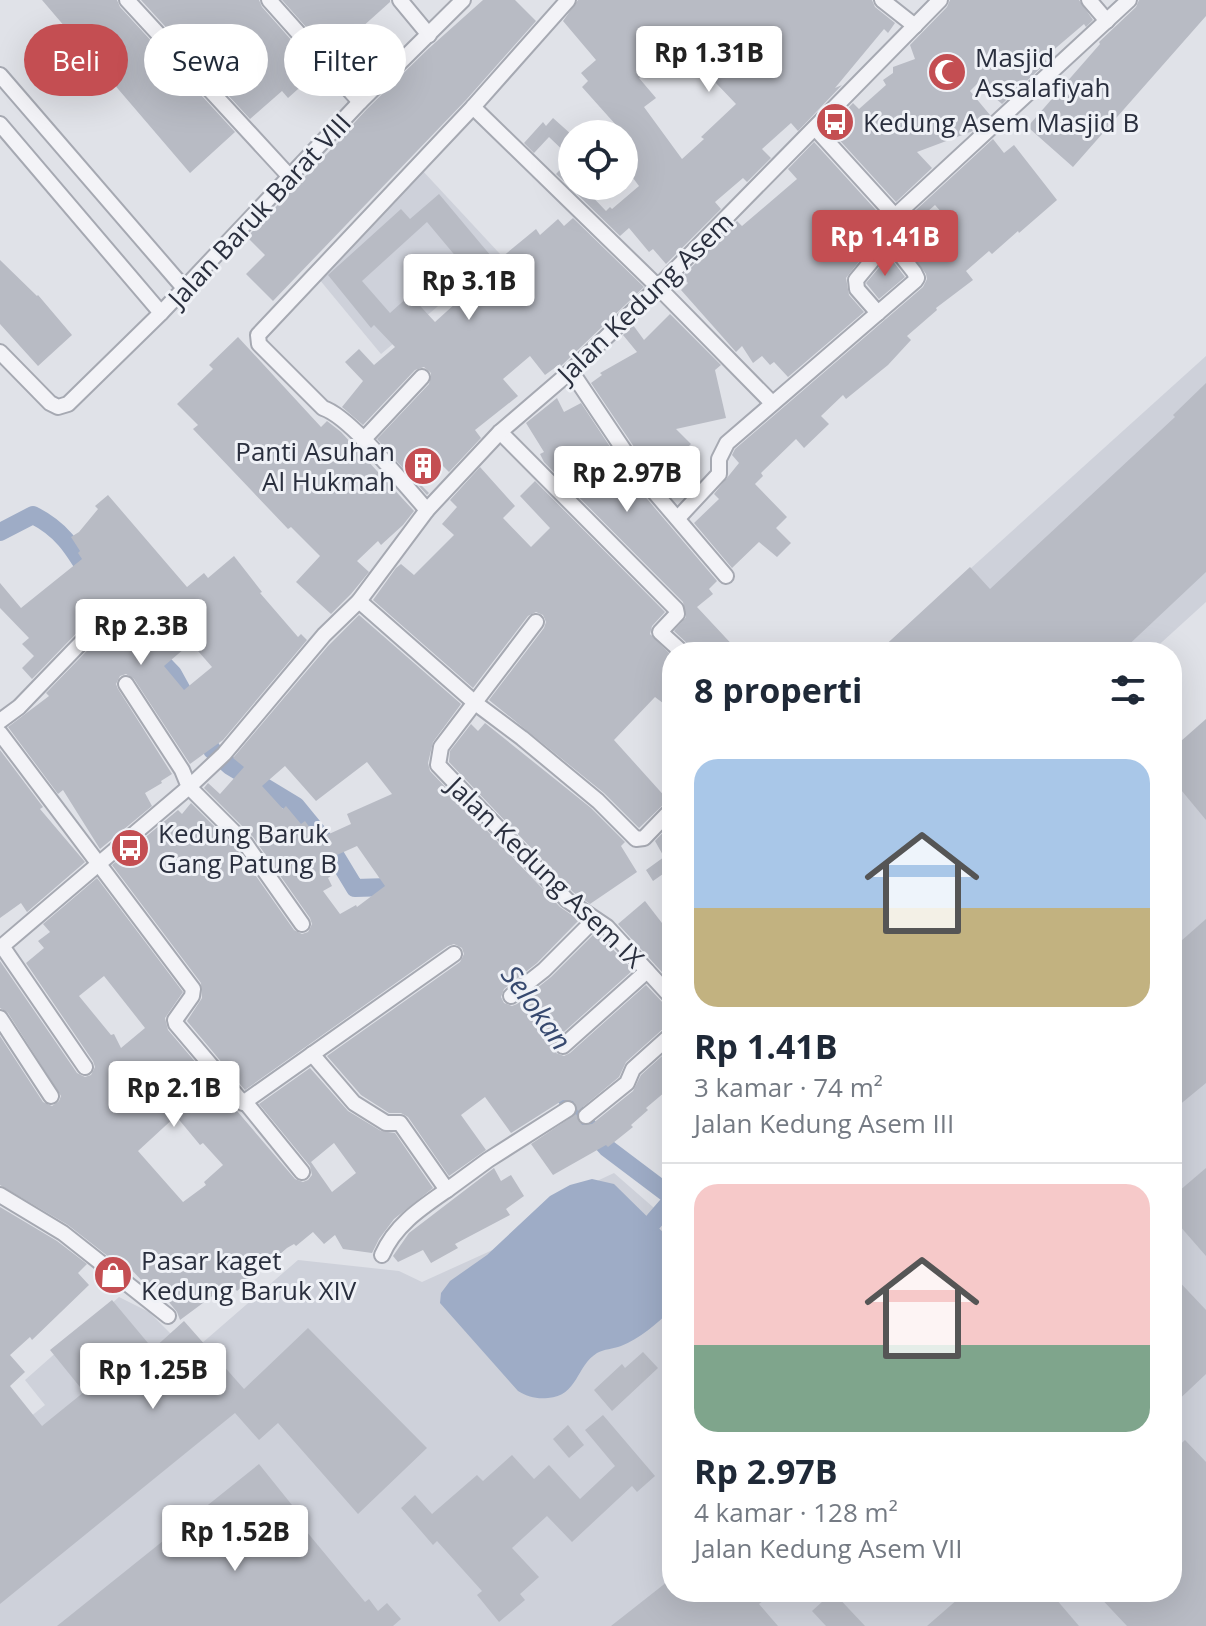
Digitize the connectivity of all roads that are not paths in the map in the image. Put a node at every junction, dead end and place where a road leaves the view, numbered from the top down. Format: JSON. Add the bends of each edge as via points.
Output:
{"nodes":[{"id":1,"x":127,"y":0,"type":"edge"},
{"id":2,"x":269,"y":0,"type":"edge"},
{"id":3,"x":400,"y":0,"type":"edge"},
{"id":4,"x":463,"y":0,"type":"edge"},
{"id":5,"x":568,"y":0,"type":"edge"},
{"id":6,"x":882,"y":0,"type":"edge"},
{"id":7,"x":940,"y":0,"type":"edge"},
{"id":8,"x":1089,"y":0,"type":"edge"},
{"id":9,"x":1129,"y":0,"type":"edge"},
{"id":10,"x":1107,"y":21,"type":"junction"},
{"id":11,"x":915,"y":26,"type":"junction"},
{"id":12,"x":429,"y":35,"type":"junction"},
{"id":13,"x":0,"y":75,"type":"edge"},
{"id":14,"x":360,"y":102,"type":"junction"},
{"id":15,"x":473,"y":107,"type":"junction"},
{"id":16,"x":0,"y":124,"type":"edge"},
{"id":17,"x":815,"y":128,"type":"junction"},
{"id":18,"x":291,"y":178,"type":"junction"},
{"id":19,"x":895,"y":216,"type":"junction"},
{"id":20,"x":889,"y":240,"type":"junction"},
{"id":21,"x":658,"y":287,"type":"junction"},
{"id":22,"x":184,"y":288,"type":"junction"},
{"id":23,"x":161,"y":313,"type":"junction"},
{"id":24,"x":878,"y":313,"type":"junction"},
{"id":25,"x":0,"y":352,"type":"edge"},
{"id":26,"x":571,"y":371,"type":"junction"},
{"id":27,"x":422,"y":377,"type":"dead end"},
{"id":28,"x":771,"y":402,"type":"junction"},
{"id":29,"x":500,"y":432,"type":"junction"},
{"id":30,"x":363,"y":440,"type":"junction"},
{"id":31,"x":427,"y":510,"type":"junction"},
{"id":32,"x":678,"y":518,"type":"junction"},
{"id":33,"x":726,"y":576,"type":"dead end"},
{"id":34,"x":359,"y":601,"type":"junction"},
{"id":35,"x":101,"y":622,"type":"dead end"},
{"id":36,"x":536,"y":622,"type":"dead end"},
{"id":37,"x":671,"y":642,"type":"edge"},
{"id":38,"x":126,"y":684,"type":"dead end"},
{"id":39,"x":474,"y":702,"type":"junction"},
{"id":40,"x":0,"y":721,"type":"edge"},
{"id":41,"x":0,"y":733,"type":"edge"},
{"id":42,"x":189,"y":787,"type":"junction"},
{"id":43,"x":662,"y":819,"type":"edge"},
{"id":44,"x":99,"y":863,"type":"junction"},
{"id":45,"x":594,"y":920,"type":"junction"},
{"id":46,"x":302,"y":924,"type":"dead end"},
{"id":47,"x":1,"y":947,"type":"edge"},
{"id":48,"x":454,"y":954,"type":"dead end"},
{"id":49,"x":647,"y":971,"type":"junction"},
{"id":50,"x":662,"y":987,"type":"edge"},
{"id":51,"x":511,"y":996,"type":"dead end"},
{"id":52,"x":0,"y":1018,"type":"edge"},
{"id":53,"x":662,"y":1043,"type":"edge"},
{"id":54,"x":563,"y":1046,"type":"dead end"},
{"id":55,"x":312,"y":1054,"type":"junction"},
{"id":56,"x":85,"y":1067,"type":"dead end"},
{"id":57,"x":51,"y":1096,"type":"dead end"},
{"id":58,"x":246,"y":1103,"type":"junction"},
{"id":59,"x":568,"y":1109,"type":"dead end"},
{"id":60,"x":586,"y":1116,"type":"dead end"},
{"id":61,"x":302,"y":1172,"type":"dead end"},
{"id":62,"x":447,"y":1190,"type":"junction"},
{"id":63,"x":0,"y":1195,"type":"edge"},
{"id":64,"x":382,"y":1255,"type":"dead end"},
{"id":65,"x":168,"y":1316,"type":"dead end"}],
"edges":[{"from":1,"to":18,"type":"street"},
{"from":2,"to":14,"type":"street"},
{"from":3,"to":12,"type":"street"},
{"from":4,"to":12,"type":"street","name":"Jalan Baruk Barat VIII"},
{"from":5,"to":15,"type":"street"},
{"from":6,"to":11,"type":"street"},
{"from":7,"to":11,"type":"street","name":"Jalan Kedung Asem"},
{"from":8,"to":10,"type":"street"},
{"from":9,"to":10,"type":"street"},
{"from":10,"to":19,"type":"street"},
{"from":11,"to":17,"type":"street","name":"Jalan Kedung Asem"},
{"from":12,"to":14,"type":"street","name":"Jalan Baruk Barat VIII"},
{"from":13,"to":22,"type":"street"},
{"from":14,"to":18,"type":"street","name":"Jalan Baruk Barat VIII"},
{"from":15,"to":21,"type":"street"},
{"from":15,"to":30,"type":"street","via":[[258,335],[259,344]]},
{"from":16,"to":23,"type":"street"},
{"from":17,"to":19,"type":"street"},
{"from":17,"to":21,"type":"street","name":"Jalan Kedung Asem"},
{"from":18,"to":22,"type":"street","name":"Jalan Baruk Barat VIII"},
{"from":19,"to":20,"type":"street"},
{"from":20,"to":24,"type":"street","via":[[856,280],[857,289]]},
{"from":20,"to":24,"type":"street","via":[[917,278]]},
{"from":21,"to":26,"type":"street","name":"Jalan Kedung Asem"},
{"from":21,"to":28,"type":"street"},
{"from":22,"to":23,"type":"street","name":"Jalan Baruk Barat VIII"},
{"from":23,"to":25,"type":"street","name":"Jalan Baruk Barat VIII","via":[[68,404],[58,407]]},
{"from":24,"to":28,"type":"street"},
{"from":26,"to":29,"type":"street","name":"Jalan Kedung Asem"},
{"from":26,"to":32,"type":"street","via":[[644,480]]},
{"from":27,"to":30,"type":"street"},
{"from":28,"to":32,"type":"street","via":[[727,443],[719,474]]},
{"from":29,"to":31,"type":"street","name":"Jalan Kedung Asem"},
{"from":29,"to":37,"type":"street","via":[[676,609],[660,632]]},
{"from":30,"to":31,"type":"street"},
{"from":31,"to":34,"type":"street","name":"Jalan Kedung Asem"},
{"from":32,"to":33,"type":"street"},
{"from":34,"to":39,"type":"street"},
{"from":34,"to":42,"type":"street","name":"Jalan Kedung Asem"},
{"from":35,"to":40,"type":"street"},
{"from":36,"to":39,"type":"street"},
{"from":38,"to":42,"type":"street"},
{"from":39,"to":43,"type":"street","via":[[598,801],[636,839],[644,838]]},
{"from":39,"to":45,"type":"street","name":"Jalan Kedung Asem IX","via":[[441,747],[438,765],[567,900]]},
{"from":41,"to":44,"type":"street"},
{"from":42,"to":44,"type":"street","name":"Jalan Kedung Asem"},
{"from":42,"to":46,"type":"street","via":[[245,843]]},
{"from":44,"to":47,"type":"street","name":"Jalan Kedung Asem"},
{"from":44,"to":58,"type":"street","via":[[193,989],[176,1024]]},
{"from":45,"to":49,"type":"street","name":"Jalan Kedung Asem IX","via":[[604,924]]},
{"from":45,"to":51,"type":"street"},
{"from":47,"to":56,"type":"street"},
{"from":48,"to":55,"type":"street"},
{"from":49,"to":50,"type":"street","name":"Jalan Kedung Asem IX"},
{"from":49,"to":54,"type":"street"},
{"from":52,"to":57,"type":"street"},
{"from":53,"to":60,"type":"street","via":[[633,1069],[627,1083]]},
{"from":55,"to":58,"type":"street"},
{"from":55,"to":62,"type":"street","via":[[354,1103],[386,1123],[400,1123]]},
{"from":58,"to":61,"type":"street"},
{"from":59,"to":62,"type":"street"},
{"from":62,"to":64,"type":"street","via":[[413,1213]]},
{"from":63,"to":65,"type":"street","via":[[63,1233]]}]}
